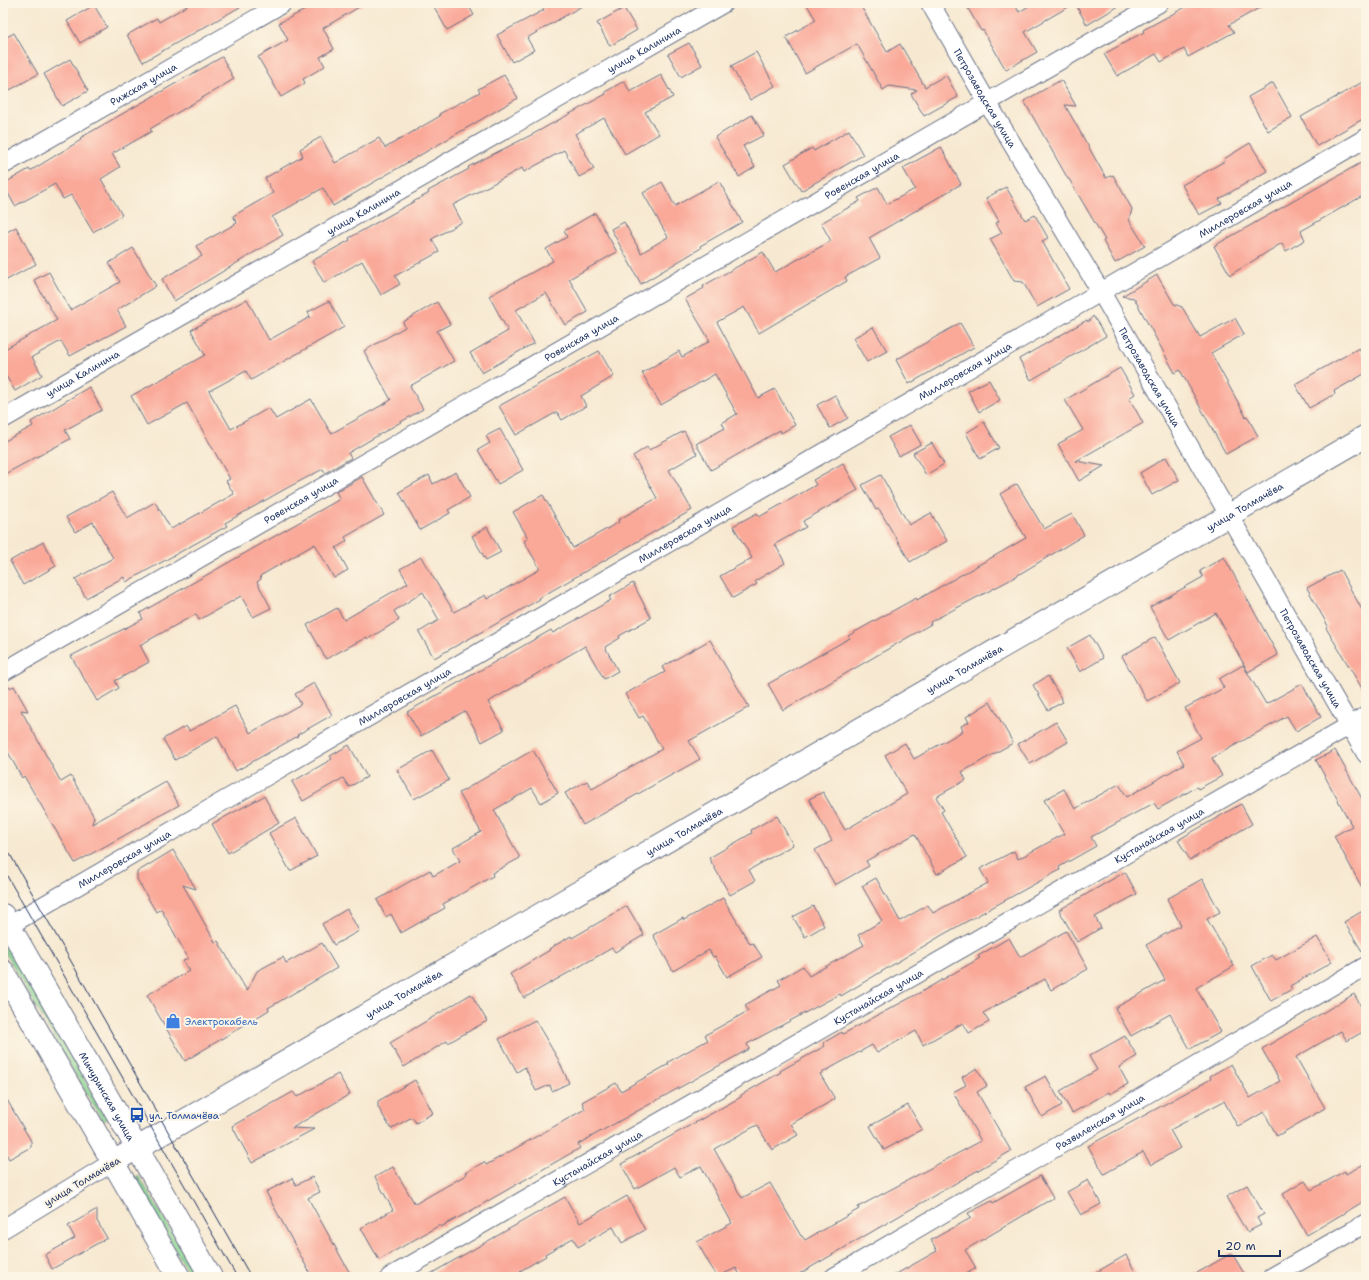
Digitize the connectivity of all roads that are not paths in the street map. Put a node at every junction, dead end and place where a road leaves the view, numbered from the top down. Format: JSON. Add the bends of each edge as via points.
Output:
{"nodes":[{"id":1,"x":282,"y":3,"type":"edge"},
{"id":2,"x":724,"y":3,"type":"edge"},
{"id":3,"x":930,"y":3,"type":"edge"},
{"id":4,"x":1159,"y":3,"type":"edge"},
{"id":5,"x":986,"y":102,"type":"junction"},
{"id":6,"x":1366,"y":138,"type":"edge"},
{"id":7,"x":3,"y":165,"type":"edge"},
{"id":8,"x":1101,"y":292,"type":"junction"},
{"id":9,"x":3,"y":419,"type":"edge"},
{"id":10,"x":1366,"y":436,"type":"edge"},
{"id":11,"x":1230,"y":515,"type":"junction"},
{"id":12,"x":3,"y":672,"type":"edge"},
{"id":13,"x":1366,"y":716,"type":"edge"},
{"id":14,"x":1350,"y":726,"type":"junction"},
{"id":15,"x":1366,"y":754,"type":"edge"},
{"id":16,"x":5,"y":923,"type":"edge"},
{"id":17,"x":1366,"y":966,"type":"edge"},
{"id":18,"x":3,"y":971,"type":"edge"},
{"id":19,"x":137,"y":1149,"type":"junction"},
{"id":20,"x":113,"y":1162,"type":"junction"},
{"id":21,"x":1366,"y":1222,"type":"edge"},
{"id":22,"x":3,"y":1229,"type":"edge"},
{"id":23,"x":179,"y":1277,"type":"edge"},
{"id":24,"x":211,"y":1277,"type":"edge"},
{"id":25,"x":390,"y":1277,"type":"edge"},
{"id":26,"x":834,"y":1277,"type":"edge"},
{"id":27,"x":1272,"y":1277,"type":"edge"}],
"edges":[{"from":1,"to":7,"type":"street","name":"Рижская улица"},
{"from":2,"to":9,"type":"street","name":"улица Калинина"},
{"from":3,"to":5,"type":"street","name":"Петрозаводская улица"},
{"from":4,"to":5,"type":"street","name":"Ровенская улица"},
{"from":5,"to":8,"type":"street","name":"Петрозаводская улица"},
{"from":5,"to":12,"type":"street","name":"Ровенская улица"},
{"from":6,"to":8,"type":"street","name":"Миллеровская улица"},
{"from":8,"to":11,"type":"street","name":"Петрозаводская улица"},
{"from":8,"to":16,"type":"street","name":"Миллеровская улица"},
{"from":10,"to":11,"type":"street","name":"улица Толмачёва"},
{"from":11,"to":14,"type":"street","name":"Петрозаводская улица"},
{"from":11,"to":19,"type":"street","name":"улица Толмачёва"},
{"from":13,"to":14,"type":"street","name":"Кустанайская улица"},
{"from":14,"to":15,"type":"street","name":"Петрозаводская улица"},
{"from":14,"to":25,"type":"street","name":"Кустанайская улица"},
{"from":16,"to":19,"type":"street","name":"Мичуринская улица"},
{"from":17,"to":26,"type":"street","name":"Развиленская улица"},
{"from":18,"to":20,"type":"street"},
{"from":19,"to":20,"type":"street","name":"улица Толмачёва"},
{"from":19,"to":24,"type":"street","name":"Мичуринская улица"},
{"from":20,"to":22,"type":"street","name":"улица Толмачёва"},
{"from":20,"to":23,"type":"street"},
{"from":21,"to":27,"type":"street"}]}
